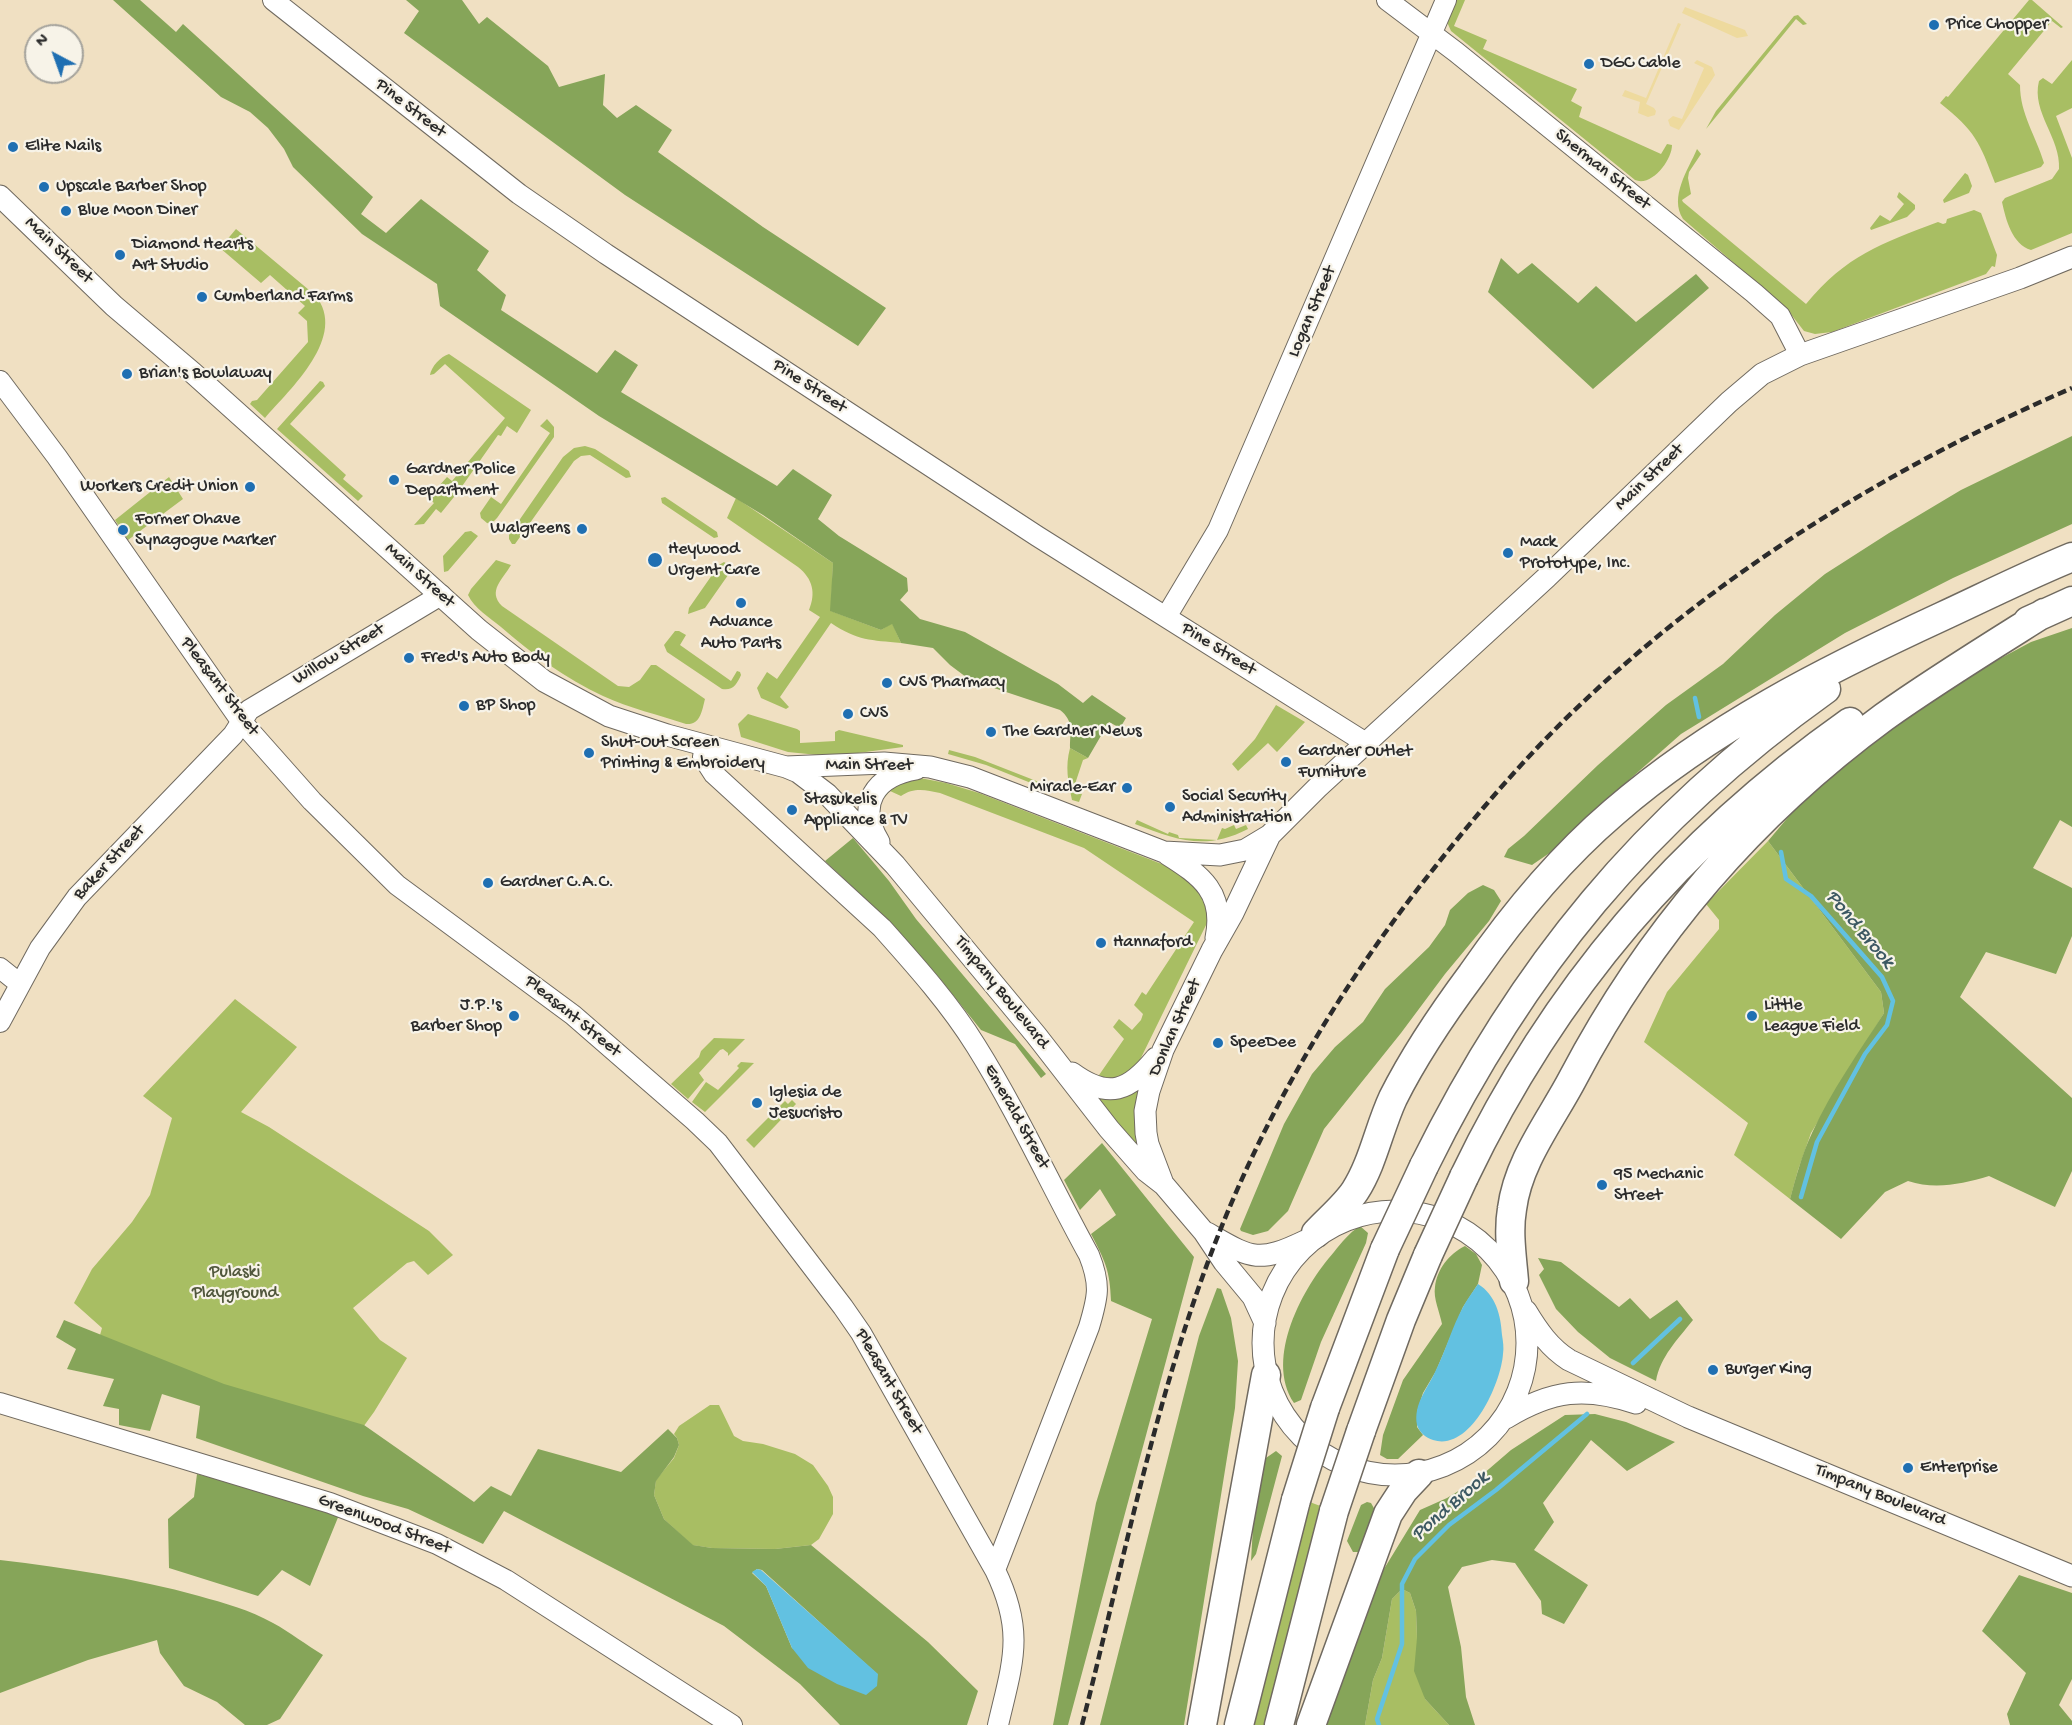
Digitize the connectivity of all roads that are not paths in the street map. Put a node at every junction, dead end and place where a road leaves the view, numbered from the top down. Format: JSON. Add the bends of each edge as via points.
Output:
{"nodes":[{"id":1,"x":273,"y":0,"type":"edge"},
{"id":2,"x":1388,"y":0,"type":"edge"},
{"id":3,"x":1446,"y":0,"type":"edge"},
{"id":4,"x":1431,"y":33,"type":"junction"},
{"id":5,"x":0,"y":196,"type":"edge"},
{"id":6,"x":2072,"y":256,"type":"edge"},
{"id":7,"x":1800,"y":355,"type":"junction"},
{"id":8,"x":0,"y":381,"type":"edge"},
{"id":9,"x":2072,"y":557,"type":"edge"},
{"id":10,"x":441,"y":595,"type":"junction"},
{"id":11,"x":2072,"y":601,"type":"edge"},
{"id":12,"x":1950,"y":613,"type":"junction"},
{"id":13,"x":2044,"y":613,"type":"junction"},
{"id":14,"x":1166,"y":617,"type":"junction"},
{"id":15,"x":242,"y":721,"type":"junction"},
{"id":16,"x":1366,"y":743,"type":"junction"},
{"id":17,"x":705,"y":746,"type":"junction"},
{"id":18,"x":786,"y":767,"type":"junction"},
{"id":19,"x":930,"y":767,"type":"junction"},
{"id":20,"x":1270,"y":835,"type":"junction"},
{"id":21,"x":1164,"y":852,"type":"junction"},
{"id":22,"x":896,"y":865,"type":"junction"},
{"id":23,"x":1250,"y":878,"type":"joint"},
{"id":24,"x":1212,"y":950,"type":"junction"},
{"id":25,"x":0,"y":968,"type":"edge"},
{"id":26,"x":20,"y":984,"type":"junction"},
{"id":27,"x":0,"y":1022,"type":"edge"},
{"id":28,"x":1163,"y":1050,"type":"junction"},
{"id":29,"x":1055,"y":1060,"type":"junction"},
{"id":30,"x":1164,"y":1185,"type":"junction"},
{"id":31,"x":1204,"y":1232,"type":"junction"},
{"id":32,"x":1312,"y":1237,"type":"junction"},
{"id":33,"x":1518,"y":1293,"type":"junction"},
{"id":34,"x":1264,"y":1323,"type":"junction"},
{"id":35,"x":1266,"y":1375,"type":"junction"},
{"id":36,"x":0,"y":1403,"type":"edge"},
{"id":37,"x":1688,"y":1417,"type":"junction"},
{"id":38,"x":1506,"y":1418,"type":"junction"},
{"id":39,"x":1419,"y":1474,"type":"junction"},
{"id":40,"x":995,"y":1570,"type":"junction"},
{"id":41,"x":2072,"y":1576,"type":"edge"},
{"id":42,"x":732,"y":1725,"type":"edge"},
{"id":43,"x":998,"y":1725,"type":"edge"},
{"id":44,"x":1202,"y":1725,"type":"edge"},
{"id":45,"x":1239,"y":1725,"type":"edge"},
{"id":46,"x":1279,"y":1725,"type":"edge"},
{"id":47,"x":1311,"y":1725,"type":"edge"}],
"edges":[{"from":1,"to":14,"type":"street","name":"Pine Street","via":[[528,200],[1027,530]]},
{"from":2,"to":4,"type":"street","name":"Sherman Street"},
{"from":3,"to":4,"type":"street","name":"Logan Street"},
{"from":4,"to":7,"type":"street","name":"Sherman Street","via":[[1772,308]]},
{"from":4,"to":14,"type":"street","name":"Logan Street","via":[[1218,530]]},
{"from":5,"to":10,"type":"main road","name":"Main Street","via":[[114,306]]},
{"from":6,"to":7,"type":"main road","name":"Main Street"},
{"from":7,"to":16,"type":"main road","name":"Main Street","via":[[1762,374],[1737,395]]},
{"from":8,"to":15,"type":"street","name":"Pleasant Street"},
{"from":9,"to":12,"type":"highway"},
{"from":10,"to":15,"type":"street","name":"Willow Street","via":[[258,704]]},
{"from":10,"to":17,"type":"main road","name":"Main Street","via":[[544,681],[609,716]]},
{"from":11,"to":13,"type":"highway"},
{"from":12,"to":32,"type":"highway","via":[[1865,652],[1742,718],[1647,785],[1572,851],[1508,924],[1453,1001],[1393,1099],[1360,1183]]},
{"from":12,"to":45,"type":"highway","bridge":true,"via":[[1872,658],[1798,709],[1725,768],[1646,842],[1585,910],[1536,974],[1472,1075],[1385,1249],[1325,1408],[1296,1500]]},
{"from":13,"to":33,"type":"highway","via":[[1931,685],[1843,749],[1748,834],[1682,909],[1612,1009],[1522,1171],[1511,1211],[1510,1234]]},
{"from":13,"to":46,"type":"highway","bridge":true,"via":[[1941,664],[1860,714],[1762,788],[1701,843],[1630,919],[1566,1000],[1521,1071],[1464,1177],[1398,1328],[1334,1511]]},
{"from":14,"to":16,"type":"street","name":"Pine Street"},
{"from":15,"to":26,"type":"street","name":"Baker Street","via":[[233,735],[77,897]]},
{"from":15,"to":40,"type":"street","name":"Pleasant Street","via":[[337,827],[397,885],[573,1015],[714,1138],[861,1334]]},
{"from":16,"to":20,"type":"main road","name":"Main Street"},
{"from":17,"to":18,"type":"main road","name":"Main Street"},
{"from":17,"to":40,"type":"street","name":"Emerald Street","via":[[704,757],[714,774],[882,928],[966,1030],[1036,1152],[1095,1269],[1098,1297],[1089,1327]]},
{"from":18,"to":19,"type":"main road","name":"Main Street","via":[[884,763]]},
{"from":18,"to":22,"type":"main road","name":"Timpany Boulevard","via":[[827,794]]},
{"from":19,"to":21,"type":"main road","name":"Main Street","via":[[970,777]]},
{"from":19,"to":22,"type":"main road","name":"Main Street","via":[[903,771],[885,780],[870,801],[872,830]]},
{"from":20,"to":21,"type":"main road","name":"Main Street","via":[[1245,850],[1228,854]]},
{"from":20,"to":23,"type":"main road","name":"Main Street"},
{"from":21,"to":24,"type":"main road","via":[[1200,876],[1214,896],[1218,915]]},
{"from":22,"to":29,"type":"main road","name":"Timpany Boulevard"},
{"from":23,"to":24,"type":"main road","name":"Donlan Street"},
{"from":24,"to":28,"type":"main road","name":"Donlan Street"},
{"from":25,"to":26,"type":"street"},
{"from":26,"to":27,"type":"street","name":"Baker Street"},
{"from":28,"to":29,"type":"main road","via":[[1136,1080],[1110,1090],[1083,1082]]},
{"from":28,"to":30,"type":"main road","name":"Donlan Street","via":[[1144,1118],[1148,1144]]},
{"from":29,"to":30,"type":"main road","name":"Timpany Boulevard","via":[[1146,1171]]},
{"from":30,"to":31,"type":"main road","name":"Timpany Boulevard"},
{"from":31,"to":32,"type":"main road","name":"Timpany Boulevard","via":[[1242,1253],[1259,1256],[1280,1252]]},
{"from":31,"to":34,"type":"main road","name":"Timpany Boulevard","via":[[1253,1297]]},
{"from":32,"to":33,"type":"main road","name":"Timpany Boulevard","via":[[1338,1222],[1372,1212],[1425,1214],[1467,1232],[1493,1254]]},
{"from":32,"to":34,"type":"main road","via":[[1276,1285]]},
{"from":33,"to":37,"type":"main road","name":"Timpany Boulevard","via":[[1544,1338],[1562,1355]]},
{"from":33,"to":38,"type":"main road","via":[[1527,1332],[1526,1357],[1521,1383]]},
{"from":34,"to":35,"type":"main road"},
{"from":35,"to":39,"type":"main road","via":[[1291,1424],[1322,1452],[1363,1471]]},
{"from":35,"to":44,"type":"highway"},
{"from":36,"to":42,"type":"street","name":"Greenwood Street","via":[[330,1503],[437,1544],[506,1580]]},
{"from":37,"to":38,"type":"main road","name":"Timpany Boulevard","via":[[1590,1392],[1553,1396]]},
{"from":37,"to":41,"type":"main road","name":"Timpany Boulevard"},
{"from":38,"to":39,"type":"main road","via":[[1470,1453]]},
{"from":39,"to":47,"type":"highway","via":[[1388,1514]]},
{"from":40,"to":43,"type":"street","name":"Pleasant Street","via":[[1011,1611],[1014,1636],[1012,1665]]}]}
